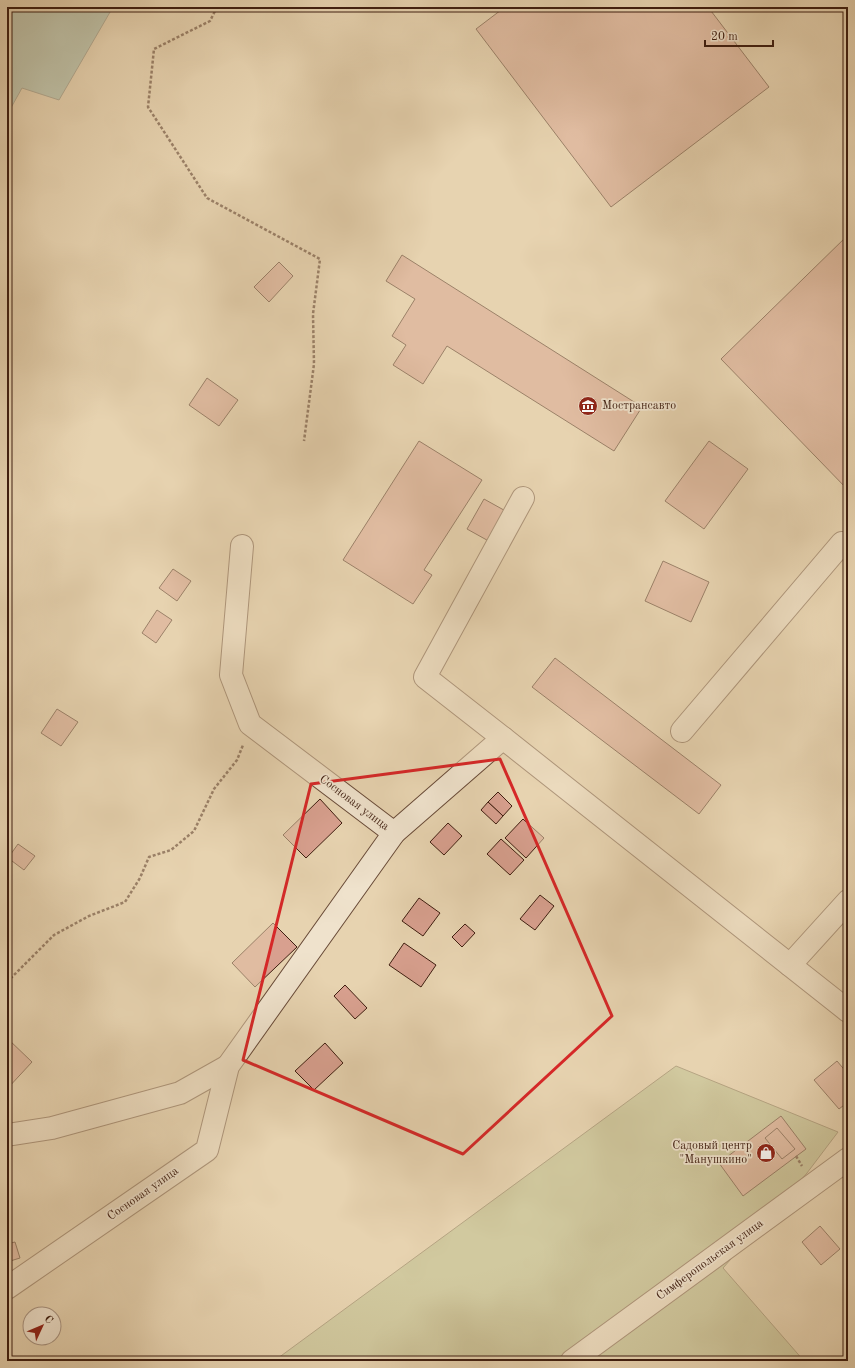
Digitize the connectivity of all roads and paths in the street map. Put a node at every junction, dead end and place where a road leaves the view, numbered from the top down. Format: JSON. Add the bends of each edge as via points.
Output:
{"nodes":[{"id":1,"x":217,"y":7,"type":"edge"},
{"id":2,"x":304,"y":441,"type":"dead end"},
{"id":3,"x":523,"y":498,"type":"dead end"},
{"id":4,"x":848,"y":544,"type":"edge"},
{"id":5,"x":242,"y":546,"type":"dead end"},
{"id":6,"x":250,"y":724,"type":"junction"},
{"id":7,"x":682,"y":731,"type":"dead end"},
{"id":8,"x":503,"y":738,"type":"junction"},
{"id":9,"x":394,"y":834,"type":"junction"},
{"id":10,"x":848,"y":901,"type":"edge"},
{"id":11,"x":790,"y":965,"type":"junction"},
{"id":12,"x":7,"y":982,"type":"edge"},
{"id":13,"x":848,"y":1011,"type":"edge"},
{"id":14,"x":228,"y":1066,"type":"junction"},
{"id":15,"x":7,"y":1135,"type":"edge"},
{"id":16,"x":848,"y":1159,"type":"edge"},
{"id":17,"x":7,"y":1288,"type":"edge"},
{"id":18,"x":572,"y":1361,"type":"edge"}],
"edges":[{"from":1,"to":2,"type":"path","via":[[210,21],[154,49],[148,107],[207,198],[320,258],[313,314],[314,364]]},
{"from":3,"to":8,"type":"lane","via":[[425,677]]},
{"from":4,"to":7,"type":"lane","via":[[842,543]]},
{"from":5,"to":6,"type":"lane","via":[[231,675]]},
{"from":6,"to":9,"type":"lane","name":"Сосновая улица"},
{"from":6,"to":12,"type":"path","via":[[237,760],[214,789],[194,831],[171,850],[148,857],[140,878],[125,902],[89,916],[54,935]]},
{"from":8,"to":9,"type":"lane"},
{"from":8,"to":11,"type":"lane"},
{"from":9,"to":14,"type":"lane","name":"Сосновая улица"},
{"from":10,"to":11,"type":"lane"},
{"from":11,"to":13,"type":"lane"},
{"from":14,"to":15,"type":"lane","name":"Сосновая улица","via":[[180,1093],[52,1128]]},
{"from":14,"to":17,"type":"lane","name":"Сосновая улица","via":[[207,1150]]},
{"from":16,"to":18,"type":"lane","name":"Симферопольская улица"}]}
